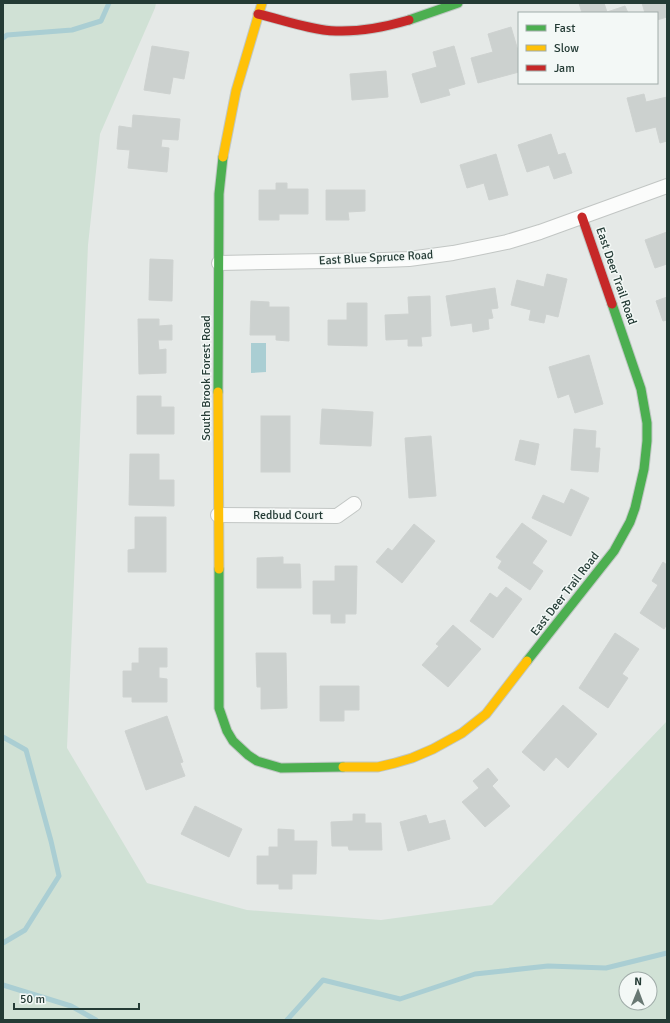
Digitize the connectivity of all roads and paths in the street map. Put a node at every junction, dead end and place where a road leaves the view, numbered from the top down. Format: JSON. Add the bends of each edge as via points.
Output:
{"nodes":[{"id":1,"x":262,"y":3,"type":"edge"},
{"id":2,"x":458,"y":3,"type":"edge"},
{"id":3,"x":258,"y":14,"type":"junction"},
{"id":4,"x":667,"y":186,"type":"edge"},
{"id":5,"x":582,"y":217,"type":"junction"},
{"id":6,"x":219,"y":263,"type":"junction"},
{"id":7,"x":354,"y":504,"type":"dead end"},
{"id":8,"x":218,"y":515,"type":"junction"},
{"id":9,"x":235,"y":743,"type":"joint"}],
"edges":[{"from":1,"to":3,"type":"street","name":"South Brook Forest Road"},
{"from":2,"to":3,"type":"street","via":[[406,22],[362,30],[315,28]]},
{"from":3,"to":6,"type":"street","name":"South Brook Forest Road","via":[[230,114],[222,164],[219,186]]},
{"from":4,"to":5,"type":"street","name":"East Blue Spruce Road"},
{"from":5,"to":6,"type":"street","name":"East Blue Spruce Road","via":[[507,242],[409,259]]},
{"from":5,"to":9,"type":"street","name":"East Deer Trail Road","via":[[641,389],[647,423],[643,478],[630,522],[614,551],[486,714],[462,733],[433,750],[378,767],[281,768],[260,762]]},
{"from":6,"to":8,"type":"street","name":"South Brook Forest Road"},
{"from":7,"to":8,"type":"street","name":"Redbud Court","via":[[337,516]]},
{"from":8,"to":9,"type":"street","name":"South Brook Forest Road","via":[[219,708],[224,725]]}]}
